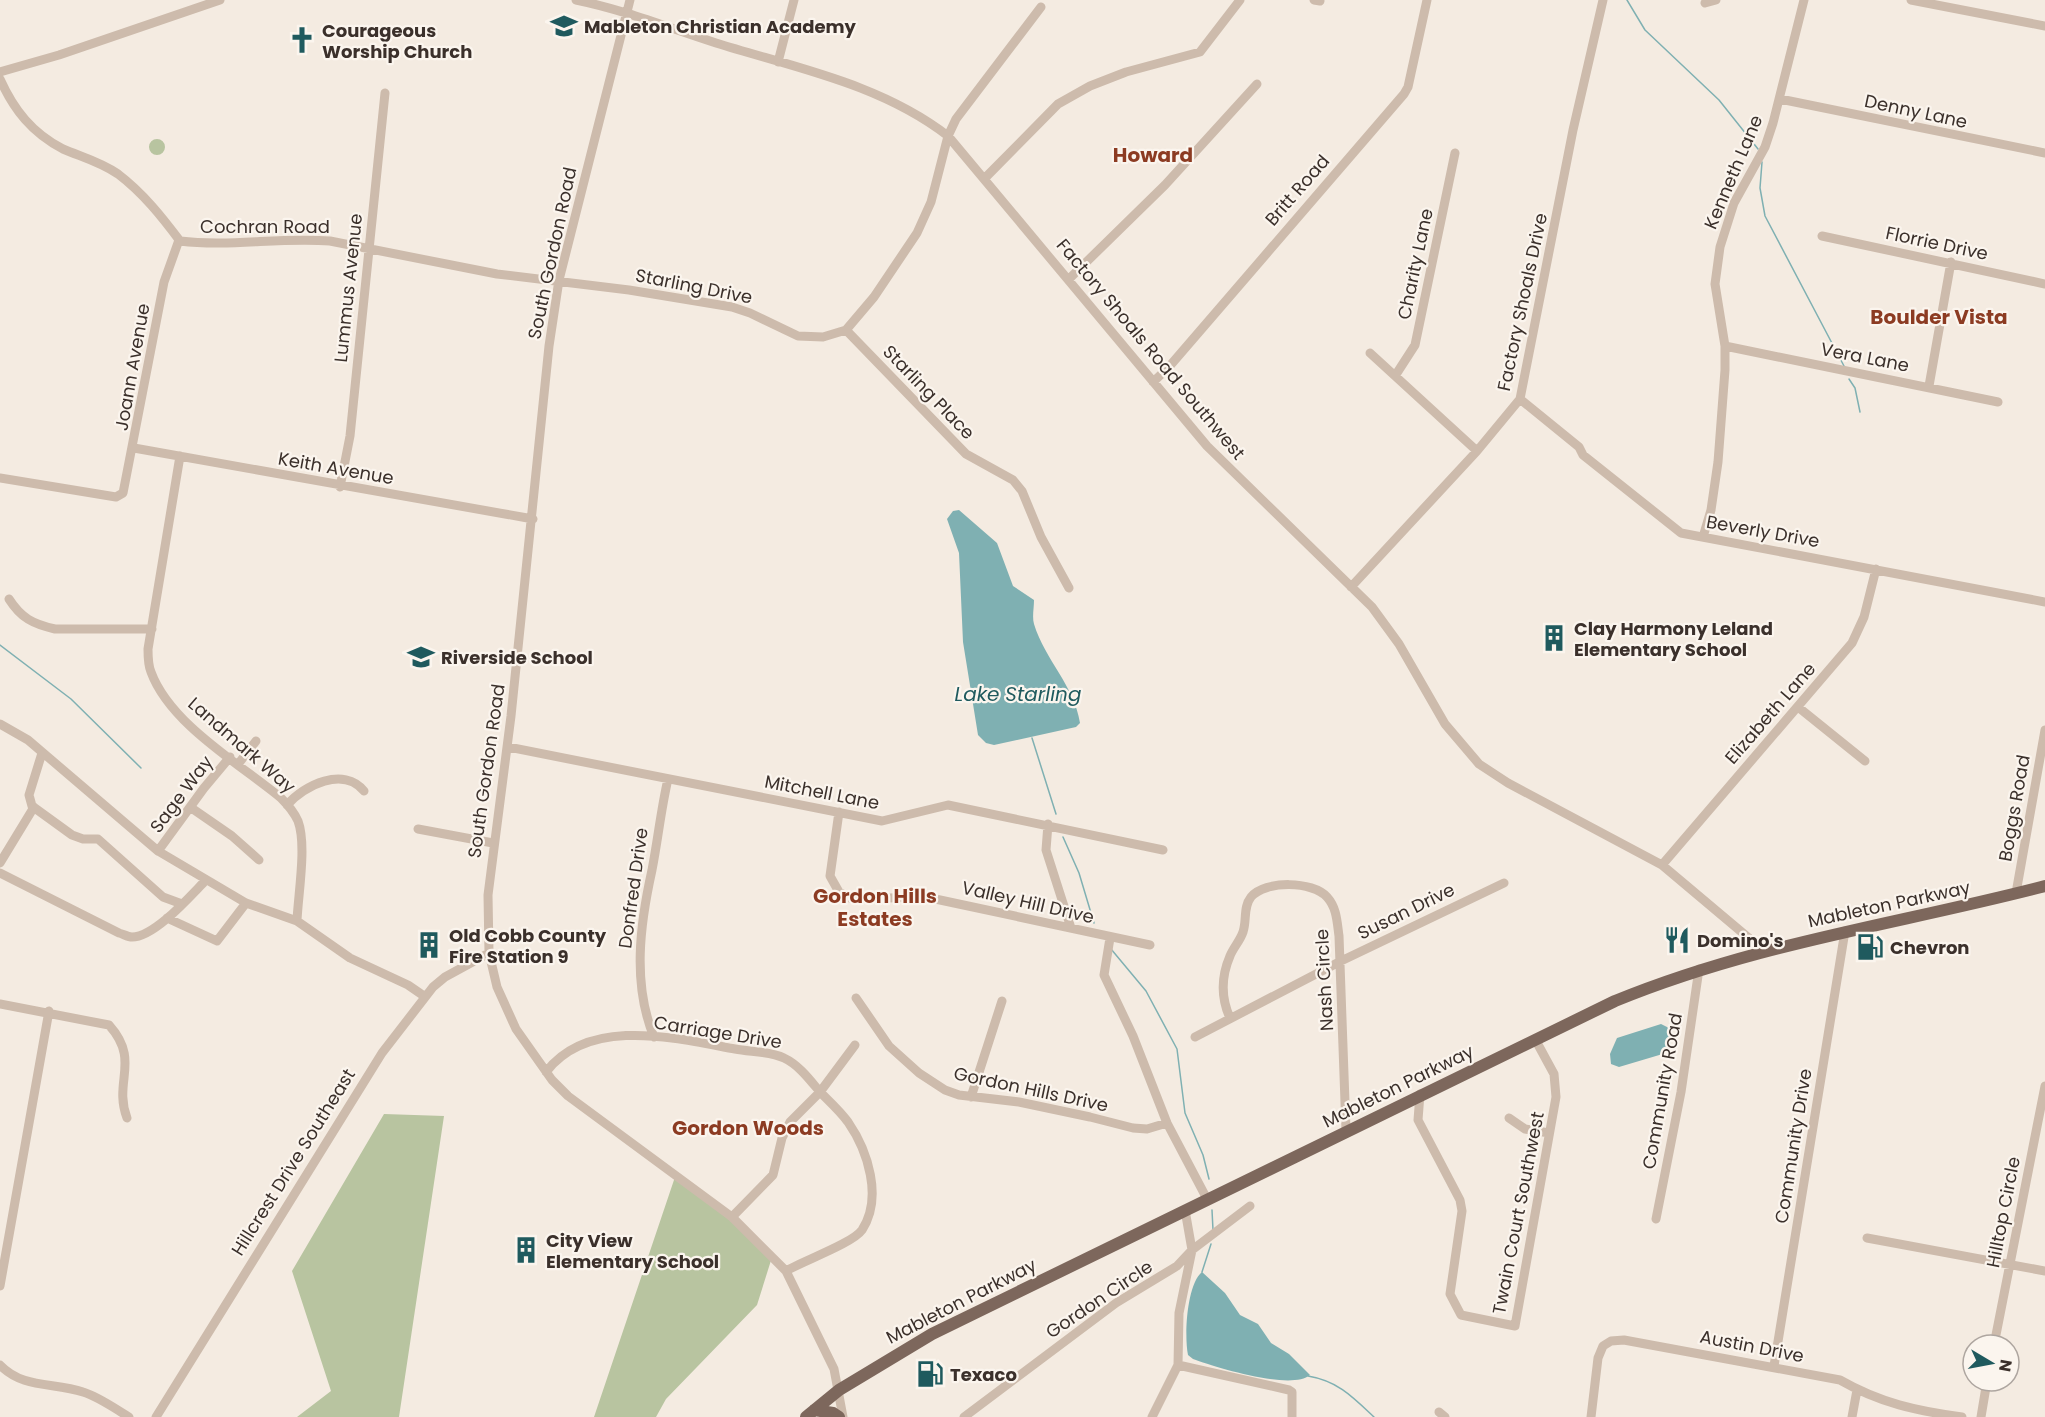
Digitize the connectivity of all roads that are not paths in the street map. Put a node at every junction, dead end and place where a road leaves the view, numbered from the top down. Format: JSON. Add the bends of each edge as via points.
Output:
{"nodes":[{"id":1,"x":220,"y":0,"type":"edge"},
{"id":2,"x":576,"y":0,"type":"edge"},
{"id":3,"x":630,"y":0,"type":"edge"},
{"id":4,"x":794,"y":0,"type":"edge"},
{"id":5,"x":1240,"y":0,"type":"edge"},
{"id":6,"x":1427,"y":0,"type":"edge"},
{"id":7,"x":1603,"y":0,"type":"edge"},
{"id":8,"x":1716,"y":0,"type":"edge"},
{"id":9,"x":1804,"y":0,"type":"edge"},
{"id":10,"x":1911,"y":0,"type":"edge"},
{"id":11,"x":1705,"y":3,"type":"dead end"},
{"id":12,"x":1041,"y":7,"type":"dead end"},
{"id":13,"x":626,"y":11,"type":"junction"},
{"id":14,"x":2045,"y":26,"type":"edge"},
{"id":15,"x":778,"y":62,"type":"junction"},
{"id":16,"x":0,"y":72,"type":"edge"},
{"id":17,"x":0,"y":79,"type":"edge"},
{"id":18,"x":1257,"y":84,"type":"dead end"},
{"id":19,"x":385,"y":93,"type":"dead end"},
{"id":20,"x":1780,"y":99,"type":"junction"},
{"id":21,"x":948,"y":136,"type":"junction"},
{"id":22,"x":1455,"y":153,"type":"dead end"},
{"id":23,"x":2045,"y":153,"type":"edge"},
{"id":24,"x":985,"y":178,"type":"junction"},
{"id":25,"x":1822,"y":236,"type":"dead end"},
{"id":26,"x":178,"y":240,"type":"junction"},
{"id":27,"x":369,"y":248,"type":"junction"},
{"id":28,"x":1951,"y":262,"type":"junction"},
{"id":29,"x":1070,"y":278,"type":"junction"},
{"id":30,"x":559,"y":280,"type":"junction"},
{"id":31,"x":2045,"y":284,"type":"edge"},
{"id":32,"x":846,"y":330,"type":"junction"},
{"id":33,"x":1725,"y":346,"type":"junction"},
{"id":34,"x":1370,"y":353,"type":"dead end"},
{"id":35,"x":1395,"y":376,"type":"junction"},
{"id":36,"x":1153,"y":382,"type":"junction"},
{"id":37,"x":1929,"y":386,"type":"junction"},
{"id":38,"x":1520,"y":399,"type":"junction"},
{"id":39,"x":1998,"y":402,"type":"dead end"},
{"id":40,"x":134,"y":448,"type":"junction"},
{"id":41,"x":1477,"y":451,"type":"junction"},
{"id":42,"x":180,"y":456,"type":"junction"},
{"id":43,"x":0,"y":478,"type":"edge"},
{"id":44,"x":340,"y":486,"type":"junction"},
{"id":45,"x":533,"y":519,"type":"junction"},
{"id":46,"x":1703,"y":537,"type":"junction"},
{"id":47,"x":1876,"y":568,"type":"junction"},
{"id":48,"x":1351,"y":587,"type":"junction"},
{"id":49,"x":1069,"y":588,"type":"dead end"},
{"id":50,"x":9,"y":599,"type":"dead end"},
{"id":51,"x":2045,"y":602,"type":"edge"},
{"id":52,"x":152,"y":629,"type":"junction"},
{"id":53,"x":1798,"y":706,"type":"junction"},
{"id":54,"x":0,"y":724,"type":"edge"},
{"id":55,"x":2045,"y":730,"type":"edge"},
{"id":56,"x":256,"y":741,"type":"dead end"},
{"id":57,"x":508,"y":747,"type":"junction"},
{"id":58,"x":42,"y":753,"type":"junction"},
{"id":59,"x":230,"y":757,"type":"junction"},
{"id":60,"x":1865,"y":761,"type":"dead end"},
{"id":61,"x":239,"y":764,"type":"junction"},
{"id":62,"x":2041,"y":772,"type":"edge"},
{"id":63,"x":668,"y":779,"type":"junction"},
{"id":64,"x":364,"y":791,"type":"dead end"},
{"id":65,"x":287,"y":805,"type":"junction"},
{"id":66,"x":34,"y":807,"type":"junction"},
{"id":67,"x":190,"y":807,"type":"junction"},
{"id":68,"x":839,"y":812,"type":"junction"},
{"id":69,"x":1047,"y":824,"type":"junction"},
{"id":70,"x":418,"y":829,"type":"dead end"},
{"id":71,"x":494,"y":843,"type":"junction"},
{"id":72,"x":1163,"y":850,"type":"dead end"},
{"id":73,"x":158,"y":851,"type":"junction"},
{"id":74,"x":259,"y":860,"type":"dead end"},
{"id":75,"x":0,"y":863,"type":"edge"},
{"id":76,"x":1662,"y":865,"type":"junction"},
{"id":77,"x":0,"y":873,"type":"edge"},
{"id":78,"x":206,"y":880,"type":"junction"},
{"id":79,"x":1504,"y":882,"type":"dead end"},
{"id":80,"x":2045,"y":886,"type":"edge"},
{"id":81,"x":2016,"y":893,"type":"junction"},
{"id":82,"x":246,"y":903,"type":"junction"},
{"id":83,"x":182,"y":904,"type":"junction"},
{"id":84,"x":167,"y":918,"type":"junction"},
{"id":85,"x":297,"y":921,"type":"junction"},
{"id":86,"x":1071,"y":928,"type":"junction"},
{"id":87,"x":1845,"y":931,"type":"junction"},
{"id":88,"x":1110,"y":938,"type":"junction"},
{"id":89,"x":1150,"y":945,"type":"dead end"},
{"id":90,"x":1763,"y":950,"type":"junction"},
{"id":91,"x":489,"y":953,"type":"junction"},
{"id":92,"x":1341,"y":961,"type":"junction"},
{"id":93,"x":1699,"y":969,"type":"junction"},
{"id":94,"x":424,"y":996,"type":"junction"},
{"id":95,"x":856,"y":998,"type":"dead end"},
{"id":96,"x":1002,"y":1001,"type":"dead end"},
{"id":97,"x":0,"y":1004,"type":"edge"},
{"id":98,"x":49,"y":1011,"type":"junction"},
{"id":99,"x":1230,"y":1018,"type":"junction"},
{"id":100,"x":1195,"y":1036,"type":"dead end"},
{"id":101,"x":654,"y":1037,"type":"junction"},
{"id":102,"x":1535,"y":1040,"type":"junction"},
{"id":103,"x":855,"y":1045,"type":"dead end"},
{"id":104,"x":546,"y":1072,"type":"junction"},
{"id":105,"x":2045,"y":1086,"type":"edge"},
{"id":106,"x":820,"y":1092,"type":"junction"},
{"id":107,"x":1420,"y":1094,"type":"junction"},
{"id":108,"x":971,"y":1097,"type":"junction"},
{"id":109,"x":127,"y":1118,"type":"dead end"},
{"id":110,"x":1509,"y":1118,"type":"dead end"},
{"id":111,"x":1167,"y":1123,"type":"junction"},
{"id":112,"x":1346,"y":1130,"type":"junction"},
{"id":113,"x":1549,"y":1132,"type":"junction"},
{"id":114,"x":1207,"y":1199,"type":"junction"},
{"id":115,"x":1250,"y":1206,"type":"dead end"},
{"id":116,"x":1185,"y":1210,"type":"junction"},
{"id":117,"x":732,"y":1217,"type":"junction"},
{"id":118,"x":1656,"y":1219,"type":"dead end"},
{"id":119,"x":1867,"y":1238,"type":"dead end"},
{"id":120,"x":1192,"y":1250,"type":"junction"},
{"id":121,"x":2010,"y":1264,"type":"junction"},
{"id":122,"x":786,"y":1271,"type":"junction"},
{"id":123,"x":2045,"y":1271,"type":"edge"},
{"id":124,"x":0,"y":1286,"type":"edge"},
{"id":125,"x":1996,"y":1333,"type":"edge"},
{"id":126,"x":0,"y":1365,"type":"edge"},
{"id":127,"x":1178,"y":1365,"type":"junction"},
{"id":128,"x":1774,"y":1366,"type":"junction"},
{"id":129,"x":839,"y":1390,"type":"junction"},
{"id":130,"x":1857,"y":1390,"type":"junction"},
{"id":131,"x":1986,"y":1393,"type":"edge"},
{"id":132,"x":810,"y":1414,"type":"edge"},
{"id":133,"x":129,"y":1417,"type":"edge"},
{"id":134,"x":156,"y":1417,"type":"edge"},
{"id":135,"x":841,"y":1417,"type":"edge"},
{"id":136,"x":964,"y":1417,"type":"edge"},
{"id":137,"x":1152,"y":1417,"type":"edge"},
{"id":138,"x":1292,"y":1417,"type":"edge"},
{"id":139,"x":1591,"y":1417,"type":"edge"},
{"id":140,"x":1852,"y":1417,"type":"edge"},
{"id":141,"x":1962,"y":1417,"type":"edge"},
{"id":142,"x":1981,"y":1417,"type":"edge"}],
"edges":[{"from":1,"to":16,"type":"street","via":[[59,56]]},
{"from":2,"to":13,"type":"street","name":"Factory Shoals Road Southwest"},
{"from":3,"to":13,"type":"street","name":"South Gordon Road"},
{"from":4,"to":15,"type":"street"},
{"from":5,"to":24,"type":"street","via":[[1200,52],[1126,72],[1066,100],[1037,123]]},
{"from":6,"to":36,"type":"street","name":"Britt Road","via":[[1404,94]]},
{"from":7,"to":38,"type":"street","name":"Factory Shoals Drive"},
{"from":8,"to":11,"type":"street"},
{"from":9,"to":20,"type":"street","name":"Kenneth Lane"},
{"from":10,"to":14,"type":"street"},
{"from":12,"to":21,"type":"street","via":[[956,118]]},
{"from":13,"to":15,"type":"street","name":"Factory Shoals Road Southwest"},
{"from":13,"to":30,"type":"street","name":"South Gordon Road"},
{"from":15,"to":21,"type":"street","name":"Factory Shoals Road Southwest","via":[[862,87],[905,106]]},
{"from":17,"to":26,"type":"street","name":"Cochran Road","via":[[11,103],[38,134],[118,174],[150,202],[173,228]]},
{"from":18,"to":29,"type":"street","via":[[1165,185]]},
{"from":19,"to":27,"type":"street","name":"Lummus Avenue"},
{"from":20,"to":23,"type":"street","name":"Denny Lane"},
{"from":20,"to":33,"type":"street","name":"Kenneth Lane","via":[[1765,147],[1734,202],[1720,247],[1715,284]]},
{"from":21,"to":24,"type":"street","name":"Factory Shoals Road Southwest"},
{"from":21,"to":32,"type":"street","via":[[940,177],[925,217],[887,278]]},
{"from":22,"to":35,"type":"street","name":"Charity Lane","via":[[1415,345]]},
{"from":24,"to":29,"type":"street","name":"Factory Shoals Road Southwest"},
{"from":25,"to":28,"type":"street","name":"Florrie Drive"},
{"from":26,"to":27,"type":"street","name":"Cochran Road","via":[[224,244],[309,240]]},
{"from":26,"to":40,"type":"street","name":"Joann Avenue","via":[[164,282]]},
{"from":27,"to":30,"type":"street","name":"Cochran Road","via":[[497,274]]},
{"from":27,"to":44,"type":"street","name":"Lummus Avenue","via":[[350,436]]},
{"from":28,"to":31,"type":"street","name":"Florrie Drive"},
{"from":28,"to":37,"type":"street"},
{"from":29,"to":36,"type":"street","name":"Factory Shoals Road Southwest"},
{"from":30,"to":32,"type":"street","name":"Starling Drive","via":[[741,309],[807,338],[823,338]]},
{"from":30,"to":45,"type":"street","name":"South Gordon Road","via":[[543,397]]},
{"from":32,"to":49,"type":"street","name":"Starling Place","via":[[966,454],[1013,480]]},
{"from":33,"to":37,"type":"street","name":"Vera Lane"},
{"from":33,"to":46,"type":"street","name":"Kenneth Lane","via":[[1718,462]]},
{"from":34,"to":35,"type":"street"},
{"from":35,"to":41,"type":"street"},
{"from":36,"to":48,"type":"street","name":"Factory Shoals Road Southwest","via":[[1207,446]]},
{"from":37,"to":39,"type":"street","name":"Vera Lane"},
{"from":38,"to":41,"type":"street","name":"Factory Shoals Drive"},
{"from":38,"to":46,"type":"street","name":"Beverly Drive","via":[[1681,533]]},
{"from":40,"to":42,"type":"street","name":"Keith Avenue"},
{"from":40,"to":43,"type":"street","name":"Joann Avenue","via":[[123,493],[116,497]]},
{"from":41,"to":48,"type":"street","name":"Factory Shoals Drive"},
{"from":42,"to":44,"type":"street","name":"Keith Avenue"},
{"from":42,"to":52,"type":"street","name":"Landmark Way"},
{"from":44,"to":45,"type":"street","name":"Keith Avenue"},
{"from":45,"to":57,"type":"street","name":"South Gordon Road"},
{"from":46,"to":47,"type":"street","name":"Beverly Drive"},
{"from":47,"to":51,"type":"street","name":"Beverly Drive"},
{"from":47,"to":53,"type":"street","name":"Elizabeth Lane","via":[[1859,632]]},
{"from":48,"to":76,"type":"street","name":"Factory Shoals Road Southwest","via":[[1385,624],[1445,724],[1479,764]]},
{"from":50,"to":52,"type":"street","via":[[30,622],[48,627]]},
{"from":52,"to":59,"type":"street","name":"Landmark Way","via":[[149,669],[155,684],[182,717]]},
{"from":53,"to":60,"type":"street"},
{"from":53,"to":76,"type":"street","name":"Elizabeth Lane"},
{"from":54,"to":58,"type":"street"},
{"from":55,"to":62,"type":"street","name":"Boggs Road"},
{"from":56,"to":61,"type":"street"},
{"from":57,"to":63,"type":"street","name":"Mitchell Lane"},
{"from":57,"to":71,"type":"street","name":"South Gordon Road"},
{"from":58,"to":66,"type":"street","via":[[29,795]]},
{"from":58,"to":73,"type":"street"},
{"from":59,"to":61,"type":"street","name":"Landmark Way"},
{"from":59,"to":67,"type":"street","name":"Sage Way"},
{"from":61,"to":65,"type":"street","name":"Landmark Way"},
{"from":62,"to":81,"type":"street","name":"Boggs Road"},
{"from":63,"to":68,"type":"street","name":"Mitchell Lane"},
{"from":63,"to":101,"type":"street","name":"Donfred Drive","via":[[639,950],[643,996]]},
{"from":64,"to":65,"type":"street","via":[[344,779],[317,783]]},
{"from":65,"to":85,"type":"street","name":"Landmark Way","via":[[299,824]]},
{"from":66,"to":75,"type":"street"},
{"from":66,"to":83,"type":"street","via":[[72,835],[98,838],[163,897]]},
{"from":67,"to":73,"type":"street","name":"Sage Way"},
{"from":67,"to":74,"type":"street"},
{"from":68,"to":69,"type":"street","name":"Mitchell Lane","via":[[882,821],[948,805]]},
{"from":68,"to":86,"type":"street","name":"Valley Hill Drive","via":[[830,876],[846,897],[926,897]]},
{"from":69,"to":72,"type":"street","name":"Mitchell Lane"},
{"from":69,"to":86,"type":"street","via":[[1046,850]]},
{"from":70,"to":71,"type":"street"},
{"from":71,"to":91,"type":"street","name":"South Gordon Road","via":[[488,895]]},
{"from":73,"to":78,"type":"street"},
{"from":76,"to":90,"type":"street","name":"Factory Shoals Road Southwest"},
{"from":77,"to":84,"type":"street","via":[[132,937],[143,935]]},
{"from":78,"to":82,"type":"street"},
{"from":78,"to":83,"type":"street"},
{"from":79,"to":92,"type":"street","name":"Susan Drive"},
{"from":80,"to":81,"type":"main road","name":"Mableton Parkway"},
{"from":81,"to":87,"type":"main road","name":"Mableton Parkway"},
{"from":82,"to":84,"type":"street","via":[[217,941]]},
{"from":82,"to":85,"type":"street"},
{"from":83,"to":84,"type":"street"},
{"from":85,"to":94,"type":"street","via":[[350,958]]},
{"from":86,"to":88,"type":"street","name":"Valley Hill Drive"},
{"from":87,"to":90,"type":"main road","name":"Mableton Parkway"},
{"from":87,"to":128,"type":"street","name":"Community Drive"},
{"from":88,"to":89,"type":"street","name":"Valley Hill Drive"},
{"from":88,"to":111,"type":"street","via":[[1104,975]]},
{"from":90,"to":93,"type":"main road","name":"Mableton Parkway"},
{"from":91,"to":94,"type":"street","name":"Hillcrest Drive Southeast","via":[[445,977]]},
{"from":91,"to":104,"type":"street","name":"South Gordon Road","via":[[497,987],[516,1029]]},
{"from":92,"to":99,"type":"street","name":"Susan Drive"},
{"from":92,"to":99,"type":"street","name":"Nash Circle","via":[[1335,909],[1327,896],[1315,888],[1294,885],[1259,891],[1247,904],[1243,931],[1225,975],[1223,998]]},
{"from":92,"to":112,"type":"street","name":"Nash Circle"},
{"from":93,"to":102,"type":"main road","name":"Mableton Parkway","via":[[1615,1001]]},
{"from":93,"to":118,"type":"street","name":"Community Road","via":[[1681,1092]]},
{"from":94,"to":134,"type":"street","name":"Hillcrest Drive Southeast","via":[[382,1053]]},
{"from":95,"to":108,"type":"street","name":"Gordon Hills Drive","via":[[889,1046],[919,1073],[945,1090]]},
{"from":96,"to":108,"type":"street"},
{"from":97,"to":98,"type":"street"},
{"from":98,"to":109,"type":"street","via":[[110,1025],[121,1038],[127,1059],[121,1103]]},
{"from":98,"to":124,"type":"street"},
{"from":99,"to":100,"type":"street","name":"Susan Drive"},
{"from":101,"to":104,"type":"street","name":"Carriage Drive","via":[[615,1037],[575,1046]]},
{"from":101,"to":106,"type":"street","name":"Carriage Drive","via":[[780,1056],[795,1065]]},
{"from":102,"to":107,"type":"main road","name":"Mableton Parkway"},
{"from":102,"to":113,"type":"street","name":"Twain Court Southwest","via":[[1554,1074],[1557,1089]]},
{"from":103,"to":106,"type":"street"},
{"from":104,"to":117,"type":"street","name":"South Gordon Road","via":[[585,1111]]},
{"from":105,"to":121,"type":"street","name":"Hilltop Circle"},
{"from":106,"to":117,"type":"street","via":[[790,1122],[773,1174]]},
{"from":106,"to":122,"type":"street","name":"Carriage Drive","via":[[858,1138],[870,1171],[871,1206],[856,1236]]},
{"from":107,"to":112,"type":"main road","name":"Mableton Parkway"},
{"from":107,"to":113,"type":"street","name":"Twain Court Southwest","via":[[1417,1114],[1421,1125],[1460,1200],[1452,1299],[1461,1315],[1515,1326]]},
{"from":108,"to":111,"type":"street","name":"Gordon Hills Drive","via":[[1019,1102],[1133,1128],[1147,1129]]},
{"from":110,"to":113,"type":"street","via":[[1525,1129]]},
{"from":111,"to":114,"type":"street"},
{"from":112,"to":114,"type":"main road","name":"Mableton Parkway"},
{"from":114,"to":116,"type":"main road","name":"Mableton Parkway"},
{"from":115,"to":120,"type":"street","name":"Gordon Circle"},
{"from":116,"to":120,"type":"street"},
{"from":116,"to":129,"type":"main road","name":"Mableton Parkway","via":[[941,1329]]},
{"from":117,"to":122,"type":"street","name":"South Gordon Road"},
{"from":119,"to":121,"type":"street"},
{"from":120,"to":127,"type":"street","via":[[1179,1313]]},
{"from":120,"to":136,"type":"street","name":"Gordon Circle","via":[[1177,1266],[1116,1303]]},
{"from":121,"to":123,"type":"street"},
{"from":121,"to":125,"type":"street","name":"Hilltop Circle"},
{"from":122,"to":129,"type":"street","name":"South Gordon Road","via":[[834,1369]]},
{"from":126,"to":133,"type":"street","via":[[9,1374],[30,1382],[83,1391]]},
{"from":127,"to":137,"type":"street"},
{"from":127,"to":138,"type":"street","via":[[1289,1390]]},
{"from":128,"to":130,"type":"street","name":"Austin Drive","via":[[1840,1380]]},
{"from":128,"to":139,"type":"street","name":"Austin Drive","via":[[1611,1341],[1603,1346],[1598,1358]]},
{"from":129,"to":132,"type":"main road","name":"Mableton Parkway"},
{"from":129,"to":135,"type":"street","name":"South Gordon Road"},
{"from":130,"to":140,"type":"street"},
{"from":130,"to":141,"type":"street","name":"Austin Drive","via":[[1909,1409]]},
{"from":131,"to":142,"type":"street"},
{"from":132,"to":135,"type":"main road","via":[[832,1413]]}]}
